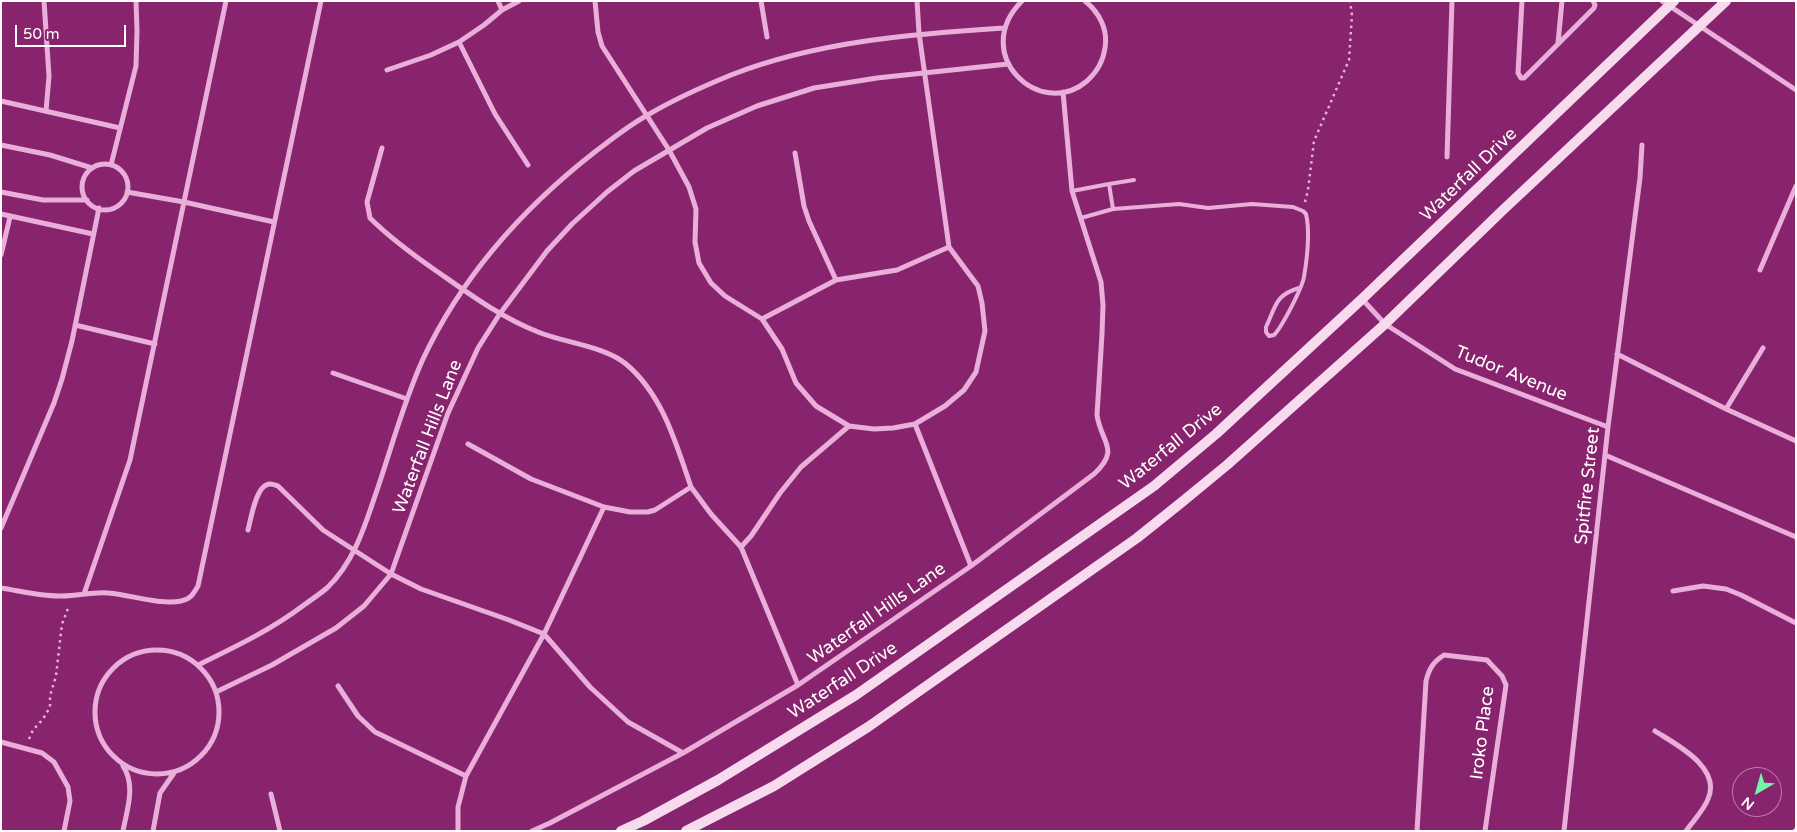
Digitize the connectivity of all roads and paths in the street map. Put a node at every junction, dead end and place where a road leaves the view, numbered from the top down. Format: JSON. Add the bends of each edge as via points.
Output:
{"nodes":[{"id":1,"x":44,"y":1,"type":"edge"},
{"id":2,"x":136,"y":1,"type":"edge"},
{"id":3,"x":226,"y":1,"type":"edge"},
{"id":4,"x":321,"y":1,"type":"edge"},
{"id":5,"x":498,"y":1,"type":"edge"},
{"id":6,"x":519,"y":1,"type":"edge"},
{"id":7,"x":595,"y":1,"type":"edge"},
{"id":8,"x":761,"y":1,"type":"edge"},
{"id":9,"x":917,"y":1,"type":"edge"},
{"id":10,"x":1022,"y":1,"type":"edge"},
{"id":11,"x":1085,"y":1,"type":"edge"},
{"id":12,"x":1350,"y":1,"type":"edge"},
{"id":13,"x":1452,"y":1,"type":"edge"},
{"id":14,"x":1522,"y":1,"type":"edge"},
{"id":15,"x":1562,"y":1,"type":"edge"},
{"id":16,"x":1593,"y":1,"type":"edge"},
{"id":17,"x":1726,"y":1,"type":"edge"},
{"id":18,"x":1668,"y":3,"type":"edge"},
{"id":19,"x":502,"y":10,"type":"junction"},
{"id":20,"x":1700,"y":26,"type":"junction"},
{"id":21,"x":1004,"y":28,"type":"junction"},
{"id":22,"x":919,"y":33,"type":"junction"},
{"id":23,"x":767,"y":37,"type":"dead end"},
{"id":24,"x":459,"y":42,"type":"junction"},
{"id":25,"x":1558,"y":44,"type":"junction"},
{"id":26,"x":1008,"y":64,"type":"junction"},
{"id":27,"x":387,"y":70,"type":"dead end"},
{"id":28,"x":926,"y":74,"type":"junction"},
{"id":29,"x":1796,"y":90,"type":"edge"},
{"id":30,"x":1063,"y":92,"type":"junction"},
{"id":31,"x":1,"y":101,"type":"edge"},
{"id":32,"x":46,"y":111,"type":"junction"},
{"id":33,"x":647,"y":115,"type":"junction"},
{"id":34,"x":120,"y":128,"type":"junction"},
{"id":35,"x":1,"y":145,"type":"edge"},
{"id":36,"x":1642,"y":145,"type":"dead end"},
{"id":37,"x":382,"y":148,"type":"dead end"},
{"id":38,"x":669,"y":150,"type":"junction"},
{"id":39,"x":795,"y":154,"type":"dead end"},
{"id":40,"x":1447,"y":158,"type":"dead end"},
{"id":41,"x":111,"y":165,"type":"junction"},
{"id":42,"x":528,"y":165,"type":"dead end"},
{"id":43,"x":92,"y":168,"type":"junction"},
{"id":44,"x":1134,"y":180,"type":"dead end"},
{"id":45,"x":1109,"y":184,"type":"junction"},
{"id":46,"x":1796,"y":186,"type":"edge"},
{"id":47,"x":1072,"y":191,"type":"junction"},
{"id":48,"x":1,"y":192,"type":"edge"},
{"id":49,"x":127,"y":192,"type":"junction"},
{"id":50,"x":87,"y":200,"type":"junction"},
{"id":51,"x":184,"y":202,"type":"junction"},
{"id":52,"x":99,"y":208,"type":"junction"},
{"id":53,"x":1113,"y":209,"type":"junction"},
{"id":54,"x":1303,"y":210,"type":"junction"},
{"id":55,"x":1,"y":214,"type":"edge"},
{"id":56,"x":10,"y":217,"type":"junction"},
{"id":57,"x":1081,"y":218,"type":"junction"},
{"id":58,"x":274,"y":222,"type":"junction"},
{"id":59,"x":94,"y":234,"type":"junction"},
{"id":60,"x":949,"y":247,"type":"junction"},
{"id":61,"x":1,"y":255,"type":"edge"},
{"id":62,"x":1760,"y":270,"type":"dead end"},
{"id":63,"x":836,"y":280,"type":"junction"},
{"id":64,"x":1299,"y":288,"type":"junction"},
{"id":65,"x":463,"y":290,"type":"junction"},
{"id":66,"x":1362,"y":299,"type":"junction"},
{"id":67,"x":500,"y":314,"type":"junction"},
{"id":68,"x":762,"y":319,"type":"junction"},
{"id":69,"x":1385,"y":324,"type":"junction"},
{"id":70,"x":75,"y":325,"type":"junction"},
{"id":71,"x":154,"y":344,"type":"junction"},
{"id":72,"x":1763,"y":348,"type":"dead end"},
{"id":73,"x":1617,"y":354,"type":"junction"},
{"id":74,"x":333,"y":373,"type":"dead end"},
{"id":75,"x":407,"y":399,"type":"junction"},
{"id":76,"x":1726,"y":409,"type":"junction"},
{"id":77,"x":914,"y":424,"type":"junction"},
{"id":78,"x":849,"y":426,"type":"junction"},
{"id":79,"x":1608,"y":427,"type":"junction"},
{"id":80,"x":1796,"y":440,"type":"edge"},
{"id":81,"x":468,"y":444,"type":"dead end"},
{"id":82,"x":1605,"y":456,"type":"junction"},
{"id":83,"x":691,"y":487,"type":"junction"},
{"id":84,"x":604,"y":508,"type":"junction"},
{"id":85,"x":1,"y":528,"type":"edge"},
{"id":86,"x":248,"y":530,"type":"dead end"},
{"id":87,"x":1796,"y":537,"type":"edge"},
{"id":88,"x":742,"y":547,"type":"junction"},
{"id":89,"x":355,"y":551,"type":"junction"},
{"id":90,"x":971,"y":566,"type":"junction"},
{"id":91,"x":391,"y":574,"type":"junction"},
{"id":92,"x":1,"y":588,"type":"edge"},
{"id":93,"x":1673,"y":591,"type":"dead end"},
{"id":94,"x":84,"y":594,"type":"junction"},
{"id":95,"x":72,"y":596,"type":"junction"},
{"id":96,"x":1796,"y":623,"type":"edge"},
{"id":97,"x":544,"y":634,"type":"junction"},
{"id":98,"x":198,"y":666,"type":"junction"},
{"id":99,"x":798,"y":685,"type":"junction"},
{"id":100,"x":338,"y":686,"type":"dead end"},
{"id":101,"x":216,"y":692,"type":"junction"},
{"id":102,"x":1655,"y":731,"type":"dead end"},
{"id":103,"x":1,"y":742,"type":"edge"},
{"id":104,"x":26,"y":747,"type":"junction"},
{"id":105,"x":684,"y":753,"type":"junction"},
{"id":106,"x":121,"y":764,"type":"junction"},
{"id":107,"x":175,"y":772,"type":"junction"},
{"id":108,"x":466,"y":776,"type":"junction"},
{"id":109,"x":271,"y":794,"type":"dead end"},
{"id":110,"x":64,"y":831,"type":"edge"},
{"id":111,"x":123,"y":831,"type":"edge"},
{"id":112,"x":152,"y":831,"type":"edge"},
{"id":113,"x":280,"y":831,"type":"edge"},
{"id":114,"x":458,"y":831,"type":"edge"},
{"id":115,"x":532,"y":831,"type":"edge"},
{"id":116,"x":621,"y":831,"type":"edge"},
{"id":117,"x":686,"y":831,"type":"edge"},
{"id":118,"x":1417,"y":831,"type":"edge"},
{"id":119,"x":1484,"y":831,"type":"edge"},
{"id":120,"x":1564,"y":831,"type":"edge"},
{"id":121,"x":1686,"y":831,"type":"edge"}],
"edges":[{"from":1,"to":32,"type":"street","via":[[49,76]]},
{"from":2,"to":34,"type":"street","via":[[136,66]]},
{"from":3,"to":51,"type":"street"},
{"from":4,"to":58,"type":"street"},
{"from":5,"to":19,"type":"street"},
{"from":6,"to":19,"type":"street"},
{"from":7,"to":33,"type":"street","via":[[602,46]]},
{"from":8,"to":23,"type":"street"},
{"from":9,"to":22,"type":"street"},
{"from":10,"to":21,"type":"street"},
{"from":11,"to":30,"type":"street","via":[[1102,22],[1106,40],[1103,58],[1094,74],[1080,86]]},
{"from":12,"to":54,"type":"path","via":[[1349,60],[1314,141]]},
{"from":13,"to":40,"type":"street"},
{"from":14,"to":25,"type":"street","via":[[1518,73],[1521,78]]},
{"from":15,"to":25,"type":"street"},
{"from":16,"to":25,"type":"street","via":[[1594,8]]},
{"from":17,"to":20,"type":"main road"},
{"from":18,"to":20,"type":"street"},
{"from":18,"to":66,"type":"main road","name":"Waterfall Drive"},
{"from":19,"to":24,"type":"street"},
{"from":20,"to":29,"type":"street"},
{"from":20,"to":69,"type":"main road"},
{"from":21,"to":22,"type":"street","name":"Waterfall Hills Lane"},
{"from":21,"to":26,"type":"street","via":[[1003,46]]},
{"from":22,"to":28,"type":"street"},
{"from":22,"to":33,"type":"street","name":"Waterfall Hills Lane","via":[[835,46],[782,59],[733,75]]},
{"from":24,"to":27,"type":"street"},
{"from":24,"to":42,"type":"street","via":[[495,114]]},
{"from":26,"to":28,"type":"street","name":"Waterfall Hills Lane"},
{"from":26,"to":30,"type":"street","via":[[1015,75],[1031,87],[1050,93]]},
{"from":28,"to":38,"type":"street","name":"Waterfall Hills Lane","via":[[814,88],[757,106],[707,128]]},
{"from":28,"to":60,"type":"street"},
{"from":30,"to":47,"type":"street","name":"Waterfall Hills Lane"},
{"from":31,"to":32,"type":"street"},
{"from":32,"to":34,"type":"street"},
{"from":33,"to":38,"type":"street"},
{"from":33,"to":65,"type":"street","name":"Waterfall Hills Lane","via":[[566,174],[538,199],[494,248]]},
{"from":34,"to":41,"type":"street"},
{"from":35,"to":43,"type":"street"},
{"from":36,"to":73,"type":"street","name":"Spitfire Street"},
{"from":37,"to":65,"type":"street","name":"Waterfall Hills Lane","via":[[367,202],[370,218]]},
{"from":38,"to":67,"type":"street","name":"Waterfall Hills Lane","via":[[634,171],[572,224],[547,251]]},
{"from":38,"to":68,"type":"street","via":[[694,200],[699,263],[711,283],[725,296]]},
{"from":39,"to":63,"type":"street","via":[[808,221]]},
{"from":41,"to":43,"type":"street","via":[[100,164]]},
{"from":41,"to":49,"type":"street","via":[[126,177]]},
{"from":43,"to":50,"type":"street","via":[[83,179],[83,194]]},
{"from":44,"to":45,"type":"lane"},
{"from":45,"to":47,"type":"lane"},
{"from":45,"to":53,"type":"lane"},
{"from":46,"to":62,"type":"street"},
{"from":47,"to":57,"type":"street","name":"Waterfall Hills Lane"},
{"from":48,"to":50,"type":"street","via":[[43,200]]},
{"from":49,"to":51,"type":"street"},
{"from":49,"to":52,"type":"street","via":[[113,208]]},
{"from":50,"to":52,"type":"street"},
{"from":51,"to":58,"type":"street"},
{"from":51,"to":71,"type":"street"},
{"from":52,"to":59,"type":"street"},
{"from":53,"to":54,"type":"lane","via":[[1179,204],[1208,208],[1252,204]]},
{"from":53,"to":57,"type":"lane"},
{"from":54,"to":64,"type":"lane","via":[[1308,224],[1304,278]]},
{"from":55,"to":56,"type":"street"},
{"from":56,"to":59,"type":"street"},
{"from":56,"to":61,"type":"street"},
{"from":57,"to":90,"type":"street","name":"Waterfall Hills Lane","via":[[1101,282],[1103,305],[1097,415],[1108,446],[1108,456],[1094,474]]},
{"from":58,"to":94,"type":"street","via":[[198,586],[191,597],[180,601],[97,592]]},
{"from":59,"to":70,"type":"street"},
{"from":60,"to":63,"type":"street","via":[[897,270]]},
{"from":60,"to":77,"type":"street","via":[[978,286],[985,331],[981,356],[976,372],[964,390]]},
{"from":63,"to":68,"type":"street"},
{"from":64,"to":64,"type":"lane","via":[[1280,328],[1269,336],[1266,327],[1280,298]]},
{"from":65,"to":67,"type":"street","name":"Waterfall Hills Lane"},
{"from":65,"to":75,"type":"street","name":"Waterfall Hills Lane","via":[[424,359]]},
{"from":66,"to":69,"type":"street","name":"Tudor Avenue"},
{"from":66,"to":116,"type":"main road","name":"Waterfall Drive","via":[[1216,434],[1154,486],[856,695],[718,780]]},
{"from":67,"to":83,"type":"street","name":"Waterfall Hills Lane","via":[[552,337],[590,347],[626,364],[662,409]]},
{"from":67,"to":91,"type":"street","name":"Waterfall Hills Lane","via":[[478,348],[448,413]]},
{"from":68,"to":78,"type":"street","via":[[782,349],[796,383],[816,406]]},
{"from":69,"to":79,"type":"street","name":"Tudor Avenue","via":[[1455,369]]},
{"from":69,"to":117,"type":"main road","via":[[1227,464],[1137,538],[868,728],[774,786]]},
{"from":70,"to":71,"type":"street"},
{"from":70,"to":85,"type":"street","via":[[54,403]]},
{"from":71,"to":94,"type":"street","via":[[130,460]]},
{"from":72,"to":76,"type":"street"},
{"from":73,"to":76,"type":"street"},
{"from":73,"to":79,"type":"street","name":"Spitfire Street"},
{"from":74,"to":75,"type":"street","name":"Waterfall Hills Lane"},
{"from":75,"to":89,"type":"street","name":"Waterfall Hills Lane"},
{"from":76,"to":80,"type":"street"},
{"from":77,"to":78,"type":"street","via":[[874,429]]},
{"from":77,"to":90,"type":"street","name":"Waterfall Hills Lane"},
{"from":78,"to":88,"type":"street","via":[[801,467]]},
{"from":79,"to":82,"type":"street","name":"Spitfire Street"},
{"from":81,"to":84,"type":"street","via":[[531,479]]},
{"from":82,"to":87,"type":"street"},
{"from":82,"to":120,"type":"street","name":"Spitfire Street"},
{"from":83,"to":84,"type":"street","via":[[648,512]]},
{"from":83,"to":88,"type":"street","name":"Waterfall Hills Lane"},
{"from":84,"to":97,"type":"street"},
{"from":86,"to":89,"type":"street","via":[[258,492],[270,484],[278,486],[323,530]]},
{"from":88,"to":99,"type":"street","name":"Waterfall Hills Lane"},
{"from":89,"to":91,"type":"street"},
{"from":89,"to":98,"type":"street","name":"Waterfall Hills Lane","via":[[327,588],[285,619]]},
{"from":90,"to":99,"type":"street","name":"Waterfall Hills Lane"},
{"from":91,"to":97,"type":"street"},
{"from":91,"to":101,"type":"street","name":"Waterfall Hills Lane","via":[[348,620],[272,665]]},
{"from":92,"to":95,"type":"street"},
{"from":93,"to":96,"type":"street","via":[[1703,586],[1726,589]]},
{"from":94,"to":95,"type":"street"},
{"from":95,"to":104,"type":"path","via":[[62,624],[50,707],[33,730]]},
{"from":97,"to":105,"type":"street","via":[[590,687],[628,722]]},
{"from":97,"to":108,"type":"street"},
{"from":98,"to":101,"type":"street"},
{"from":98,"to":106,"type":"street","via":[[166,650],[148,650],[116,664],[104,678],[96,694],[96,730],[104,746]]},
{"from":99,"to":105,"type":"street","name":"Waterfall Hills Lane"},
{"from":100,"to":108,"type":"street","via":[[358,716],[375,732]]},
{"from":101,"to":107,"type":"street","via":[[219,706],[216,734],[200,758]]},
{"from":102,"to":121,"type":"street","via":[[1690,753],[1708,776],[1708,798]]},
{"from":103,"to":104,"type":"street"},
{"from":104,"to":110,"type":"street","via":[[42,752],[54,762],[68,787],[70,801]]},
{"from":105,"to":115,"type":"street","name":"Waterfall Hills Lane"},
{"from":106,"to":107,"type":"street","via":[[146,774]]},
{"from":106,"to":111,"type":"street","via":[[130,780]]},
{"from":107,"to":112,"type":"street","via":[[160,794]]},
{"from":108,"to":114,"type":"street","via":[[458,807]]},
{"from":109,"to":113,"type":"street"},
{"from":118,"to":119,"type":"street","name":"Iroko Place","via":[[1426,681],[1435,661],[1444,655],[1488,660],[1506,685]]}]}
